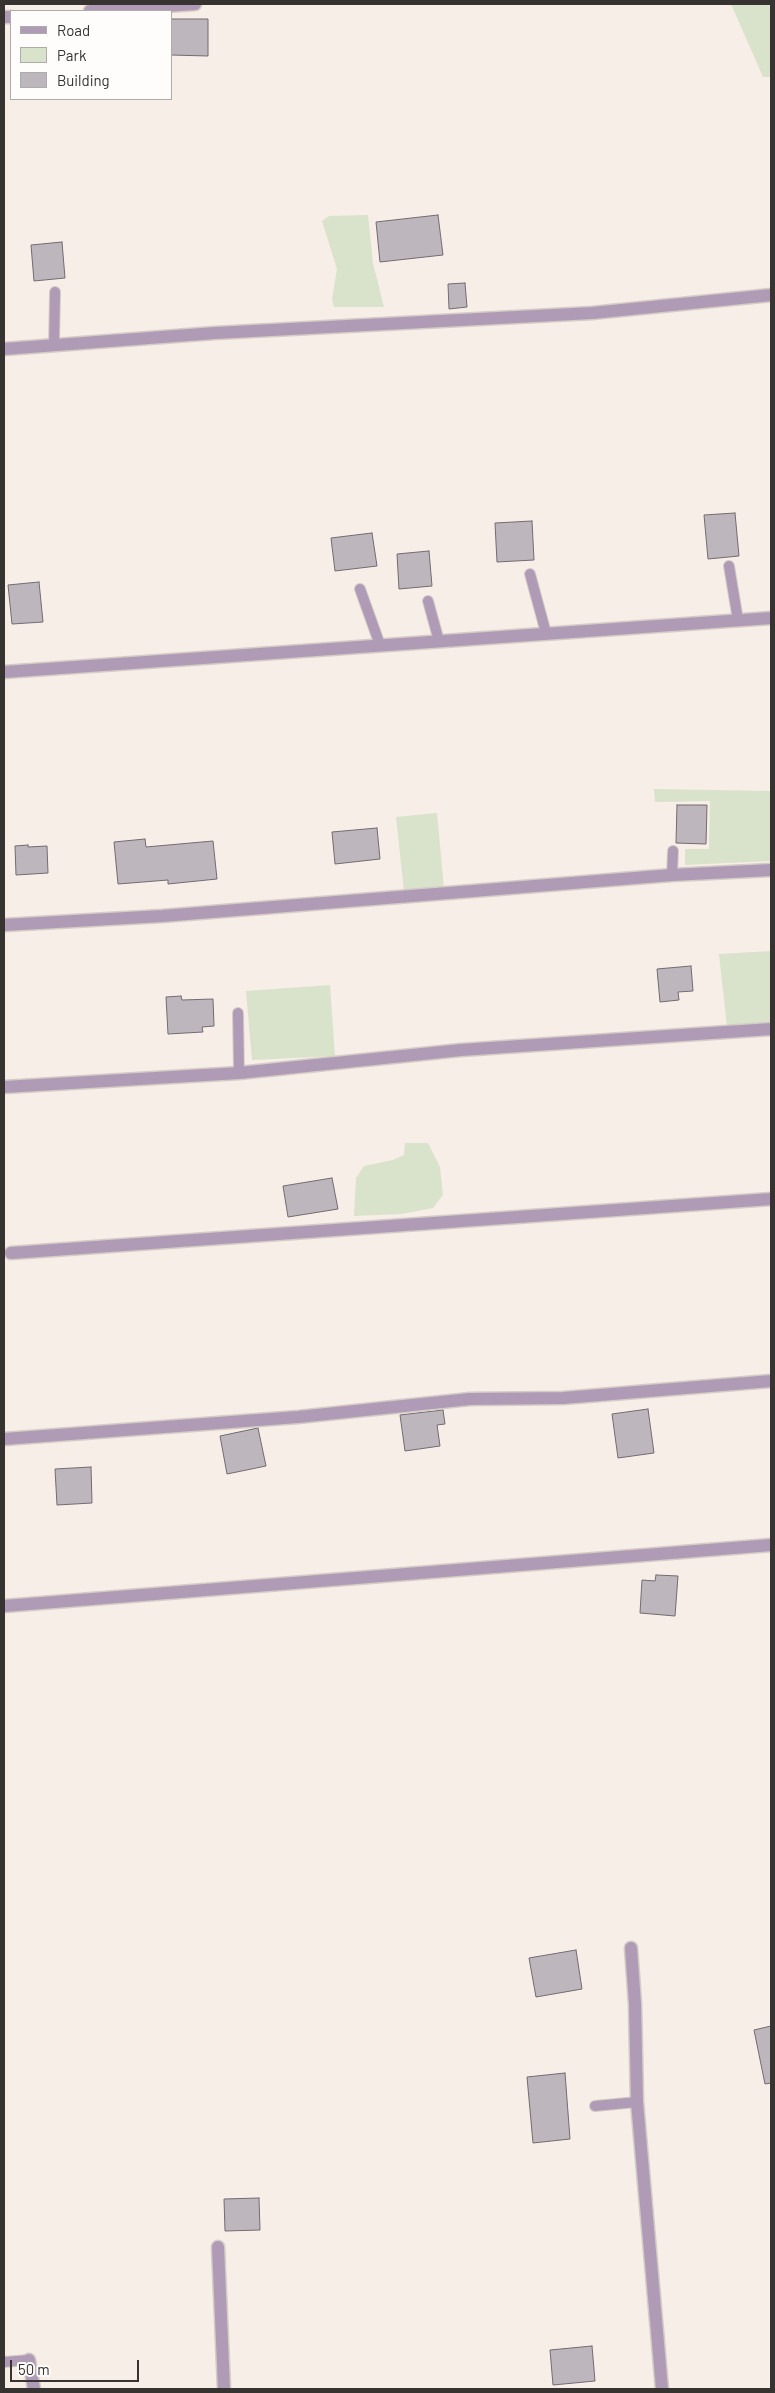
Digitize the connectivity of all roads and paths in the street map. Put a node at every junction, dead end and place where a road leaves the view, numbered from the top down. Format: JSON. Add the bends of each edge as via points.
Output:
{"nodes":[{"id":1,"x":195,"y":4,"type":"edge"},
{"id":2,"x":105,"y":10,"type":"edge"},
{"id":3,"x":55,"y":292,"type":"dead end"},
{"id":4,"x":771,"y":295,"type":"edge"},
{"id":5,"x":54,"y":346,"type":"junction"},
{"id":6,"x":4,"y":349,"type":"edge"},
{"id":7,"x":729,"y":566,"type":"dead end"},
{"id":8,"x":530,"y":574,"type":"dead end"},
{"id":9,"x":360,"y":589,"type":"dead end"},
{"id":10,"x":428,"y":601,"type":"dead end"},
{"id":11,"x":771,"y":618,"type":"edge"},
{"id":12,"x":738,"y":620,"type":"junction"},
{"id":13,"x":546,"y":633,"type":"junction"},
{"id":14,"x":439,"y":641,"type":"junction"},
{"id":15,"x":380,"y":645,"type":"junction"},
{"id":16,"x":4,"y":672,"type":"edge"},
{"id":17,"x":673,"y":851,"type":"dead end"},
{"id":18,"x":771,"y":870,"type":"edge"},
{"id":19,"x":672,"y":875,"type":"junction"},
{"id":20,"x":4,"y":925,"type":"edge"},
{"id":21,"x":238,"y":1013,"type":"dead end"},
{"id":22,"x":771,"y":1029,"type":"edge"},
{"id":23,"x":239,"y":1073,"type":"junction"},
{"id":24,"x":4,"y":1087,"type":"edge"},
{"id":25,"x":771,"y":1199,"type":"edge"},
{"id":26,"x":11,"y":1253,"type":"dead end"},
{"id":27,"x":771,"y":1381,"type":"edge"},
{"id":28,"x":4,"y":1439,"type":"edge"},
{"id":29,"x":771,"y":1544,"type":"edge"},
{"id":30,"x":4,"y":1606,"type":"edge"},
{"id":31,"x":630,"y":1948,"type":"dead end"},
{"id":32,"x":637,"y":2102,"type":"junction"},
{"id":33,"x":595,"y":2106,"type":"dead end"},
{"id":34,"x":218,"y":2247,"type":"dead end"},
{"id":35,"x":29,"y":2360,"type":"joint"},
{"id":36,"x":4,"y":2362,"type":"edge"},
{"id":37,"x":34,"y":2389,"type":"edge"},
{"id":38,"x":224,"y":2389,"type":"edge"},
{"id":39,"x":662,"y":2389,"type":"edge"}],
"edges":[{"from":1,"to":2,"type":"street"},
{"from":3,"to":5,"type":"lane"},
{"from":4,"to":5,"type":"street","via":[[592,312],[215,333]]},
{"from":5,"to":6,"type":"street"},
{"from":7,"to":12,"type":"lane"},
{"from":8,"to":13,"type":"lane"},
{"from":9,"to":15,"type":"lane"},
{"from":10,"to":14,"type":"lane"},
{"from":11,"to":12,"type":"street"},
{"from":12,"to":13,"type":"street"},
{"from":13,"to":14,"type":"street"},
{"from":14,"to":15,"type":"street"},
{"from":15,"to":16,"type":"street"},
{"from":17,"to":19,"type":"lane"},
{"from":18,"to":19,"type":"street"},
{"from":19,"to":20,"type":"street","via":[[162,916]]},
{"from":21,"to":23,"type":"lane"},
{"from":22,"to":23,"type":"street","via":[[461,1050]]},
{"from":23,"to":24,"type":"street"},
{"from":25,"to":26,"type":"street"},
{"from":27,"to":28,"type":"street","via":[[563,1398],[470,1399],[298,1417]]},
{"from":29,"to":30,"type":"street"},
{"from":31,"to":32,"type":"street"},
{"from":32,"to":33,"type":"lane"},
{"from":32,"to":39,"type":"street"},
{"from":34,"to":38,"type":"street"},
{"from":35,"to":36,"type":"lane"},
{"from":35,"to":37,"type":"street"}]}
